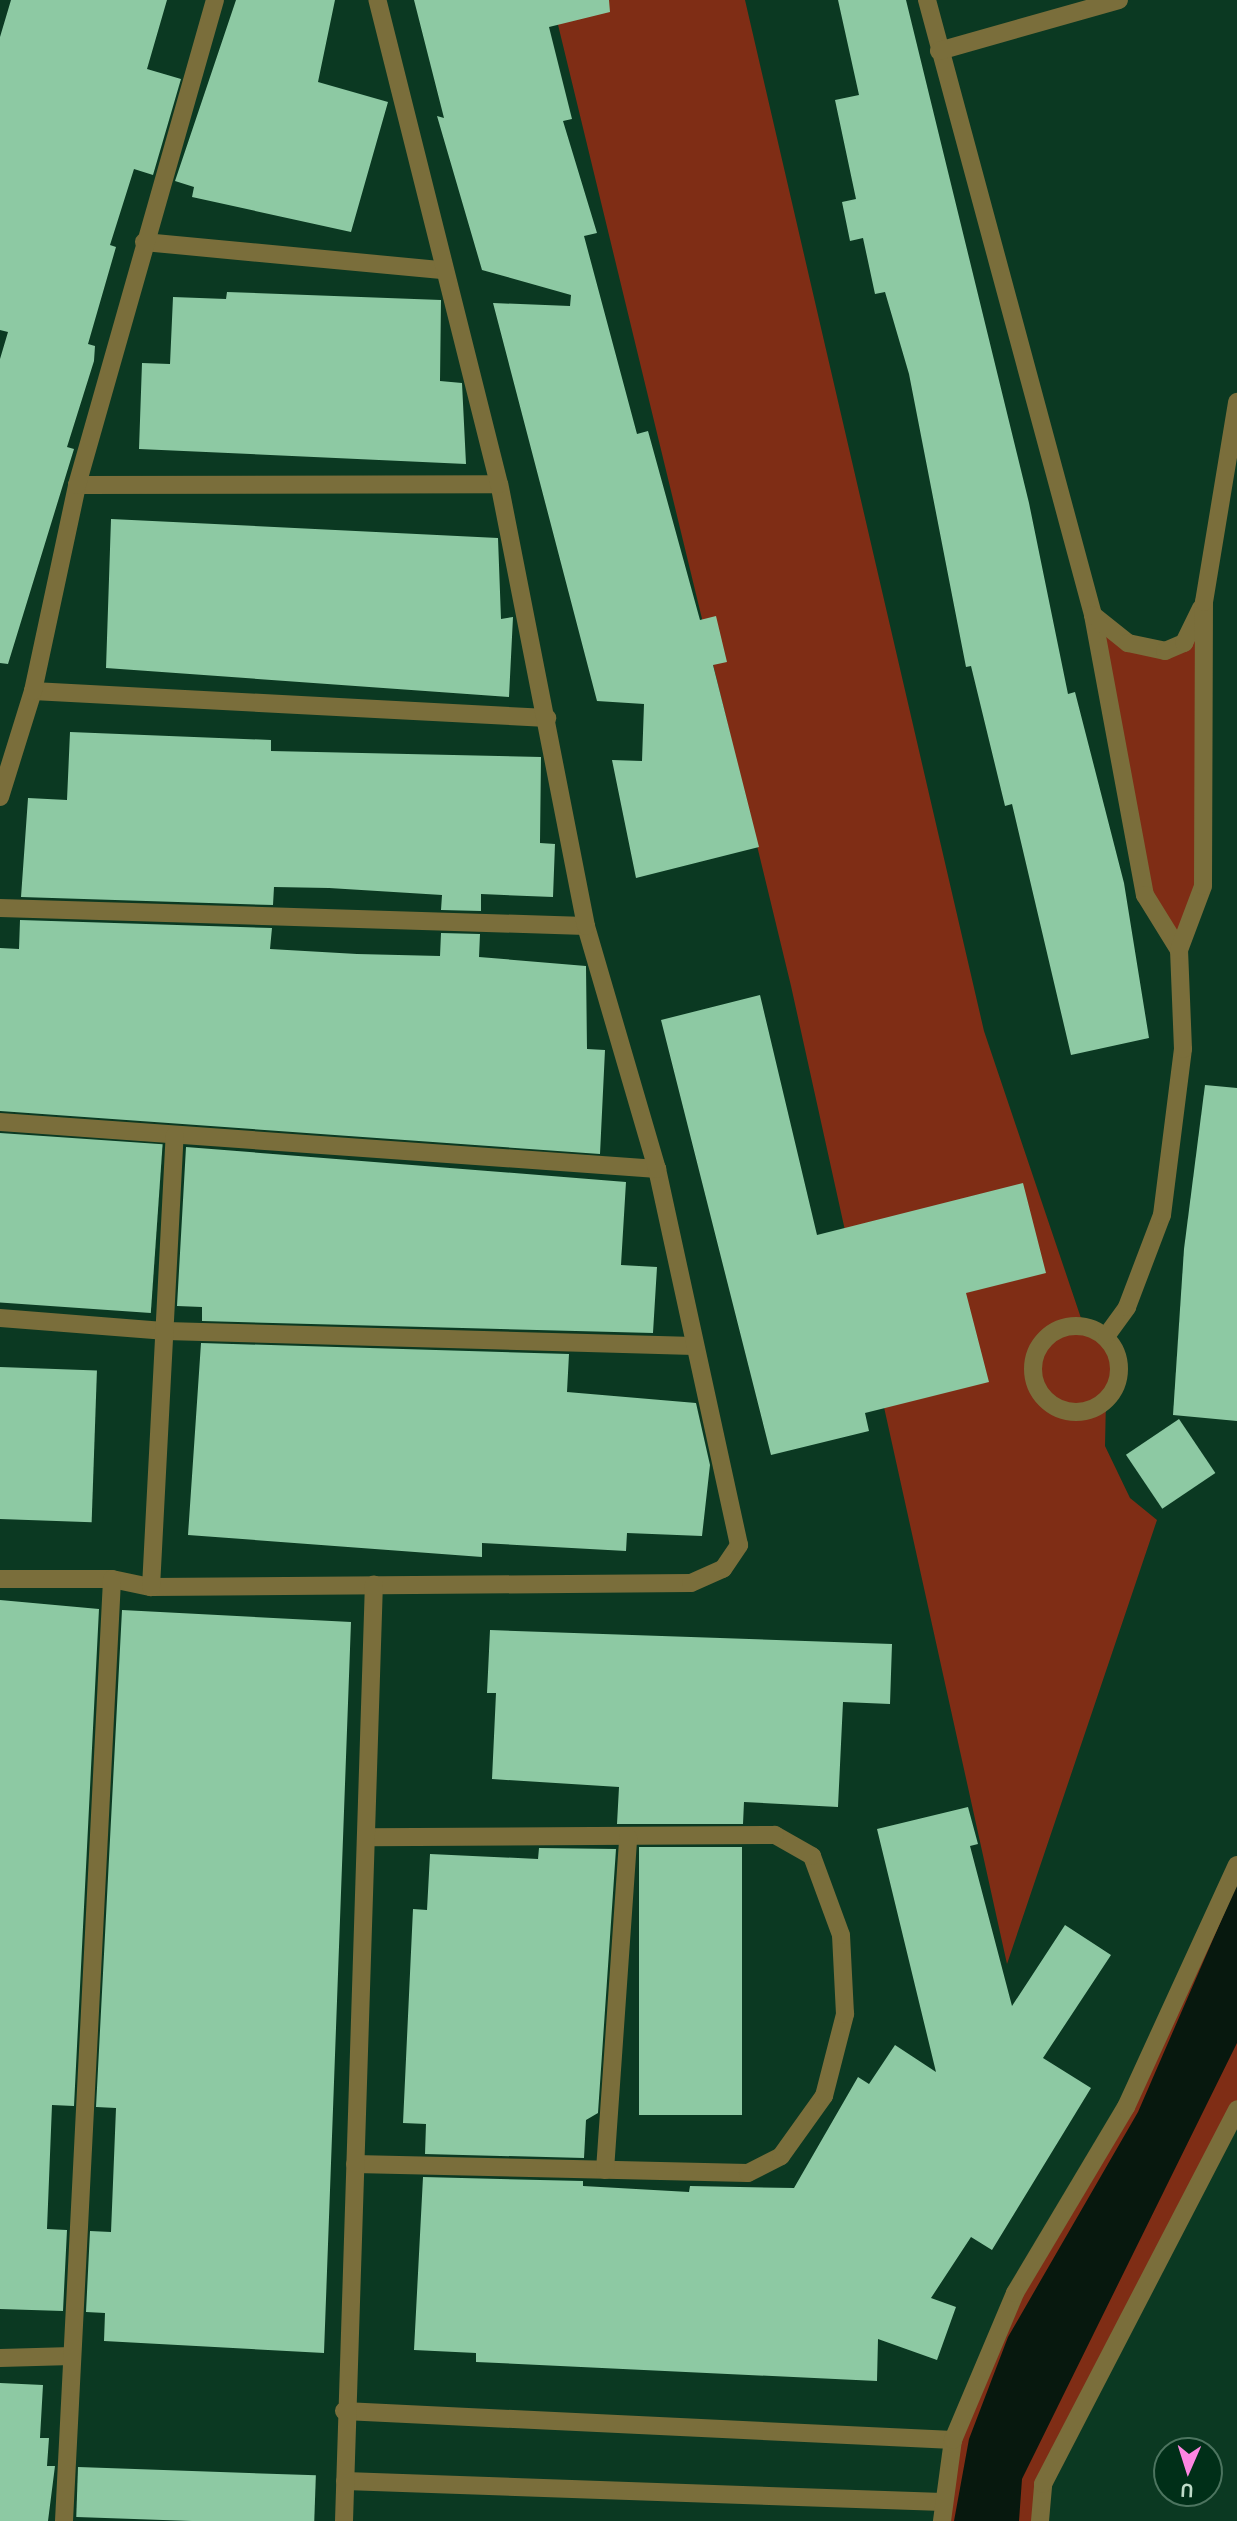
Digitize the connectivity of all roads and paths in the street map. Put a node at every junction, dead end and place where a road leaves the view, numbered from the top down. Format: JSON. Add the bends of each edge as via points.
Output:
{"nodes":[{"id":1,"x":215,"y":0,"type":"edge"},
{"id":2,"x":377,"y":0,"type":"edge"},
{"id":3,"x":927,"y":0,"type":"edge"},
{"id":4,"x":1119,"y":0,"type":"edge"},
{"id":5,"x":939,"y":51,"type":"junction"},
{"id":6,"x":144,"y":242,"type":"junction"},
{"id":7,"x":442,"y":270,"type":"junction"},
{"id":8,"x":1237,"y":402,"type":"edge"},
{"id":9,"x":499,"y":484,"type":"junction"},
{"id":10,"x":77,"y":485,"type":"junction"},
{"id":11,"x":1203,"y":601,"type":"junction"},
{"id":12,"x":1093,"y":615,"type":"junction"},
{"id":13,"x":33,"y":691,"type":"junction"},
{"id":14,"x":547,"y":718,"type":"junction"},
{"id":15,"x":0,"y":797,"type":"edge"},
{"id":16,"x":0,"y":908,"type":"edge"},
{"id":17,"x":586,"y":926,"type":"junction"},
{"id":18,"x":1179,"y":950,"type":"junction"},
{"id":19,"x":0,"y":1122,"type":"edge"},
{"id":20,"x":175,"y":1136,"type":"junction"},
{"id":21,"x":657,"y":1169,"type":"junction"},
{"id":22,"x":0,"y":1318,"type":"edge"},
{"id":23,"x":166,"y":1331,"type":"junction"},
{"id":24,"x":1107,"y":1335,"type":"junction"},
{"id":25,"x":694,"y":1346,"type":"junction"},
{"id":26,"x":0,"y":1579,"type":"edge"},
{"id":27,"x":112,"y":1579,"type":"junction"},
{"id":28,"x":373,"y":1584,"type":"junction"},
{"id":29,"x":150,"y":1587,"type":"junction"},
{"id":30,"x":369,"y":1837,"type":"junction"},
{"id":31,"x":628,"y":1838,"type":"junction"},
{"id":32,"x":1237,"y":1865,"type":"edge"},
{"id":33,"x":1237,"y":2109,"type":"edge"},
{"id":34,"x":355,"y":2164,"type":"junction"},
{"id":35,"x":605,"y":2170,"type":"junction"},
{"id":36,"x":72,"y":2356,"type":"junction"},
{"id":37,"x":0,"y":2358,"type":"edge"},
{"id":38,"x":344,"y":2411,"type":"junction"},
{"id":39,"x":953,"y":2440,"type":"junction"},
{"id":40,"x":345,"y":2482,"type":"junction"},
{"id":41,"x":943,"y":2502,"type":"junction"},
{"id":42,"x":64,"y":2521,"type":"edge"},
{"id":43,"x":344,"y":2521,"type":"edge"},
{"id":44,"x":942,"y":2521,"type":"edge"},
{"id":45,"x":1040,"y":2521,"type":"edge"}],
"edges":[{"from":1,"to":6,"type":"street"},
{"from":2,"to":7,"type":"street"},
{"from":3,"to":5,"type":"street"},
{"from":4,"to":5,"type":"street"},
{"from":5,"to":12,"type":"street"},
{"from":6,"to":7,"type":"street"},
{"from":6,"to":10,"type":"street"},
{"from":7,"to":9,"type":"street"},
{"from":8,"to":11,"type":"street"},
{"from":9,"to":10,"type":"street"},
{"from":9,"to":14,"type":"street"},
{"from":10,"to":13,"type":"street"},
{"from":11,"to":12,"type":"street","via":[[1184,643],[1165,652],[1128,643]]},
{"from":11,"to":18,"type":"street","via":[[1203,886]]},
{"from":12,"to":18,"type":"street","via":[[1145,895]]},
{"from":13,"to":14,"type":"street"},
{"from":13,"to":15,"type":"street"},
{"from":14,"to":17,"type":"street"},
{"from":16,"to":17,"type":"street"},
{"from":17,"to":21,"type":"street"},
{"from":18,"to":24,"type":"street","via":[[1184,1049],[1162,1215],[1127,1307]]},
{"from":19,"to":20,"type":"street"},
{"from":20,"to":21,"type":"street"},
{"from":20,"to":23,"type":"street"},
{"from":21,"to":25,"type":"street"},
{"from":22,"to":23,"type":"street"},
{"from":23,"to":25,"type":"street"},
{"from":23,"to":29,"type":"street"},
{"from":24,"to":24,"type":"street","via":[[1120,1372],[1106,1400],[1065,1411],[1043,1401],[1031,1385],[1033,1364],[1047,1340],[1068,1326]]},
{"from":25,"to":28,"type":"street","via":[[739,1545],[723,1569],[691,1583]]},
{"from":26,"to":27,"type":"street"},
{"from":27,"to":29,"type":"street"},
{"from":27,"to":36,"type":"street"},
{"from":28,"to":29,"type":"street"},
{"from":28,"to":30,"type":"street"},
{"from":30,"to":31,"type":"street"},
{"from":30,"to":34,"type":"street"},
{"from":31,"to":35,"type":"street"},
{"from":31,"to":35,"type":"street","via":[[775,1835],[812,1856],[841,1935],[845,2014],[824,2096],[781,2156],[748,2173]]},
{"from":32,"to":39,"type":"street","via":[[1126,2108],[1015,2293]]},
{"from":33,"to":45,"type":"street","via":[[1043,2484]]},
{"from":34,"to":35,"type":"street"},
{"from":34,"to":38,"type":"street"},
{"from":36,"to":37,"type":"street"},
{"from":36,"to":42,"type":"street"},
{"from":38,"to":39,"type":"street"},
{"from":38,"to":40,"type":"street"},
{"from":39,"to":41,"type":"street"},
{"from":40,"to":41,"type":"street"},
{"from":40,"to":43,"type":"street"},
{"from":41,"to":44,"type":"street"}]}
